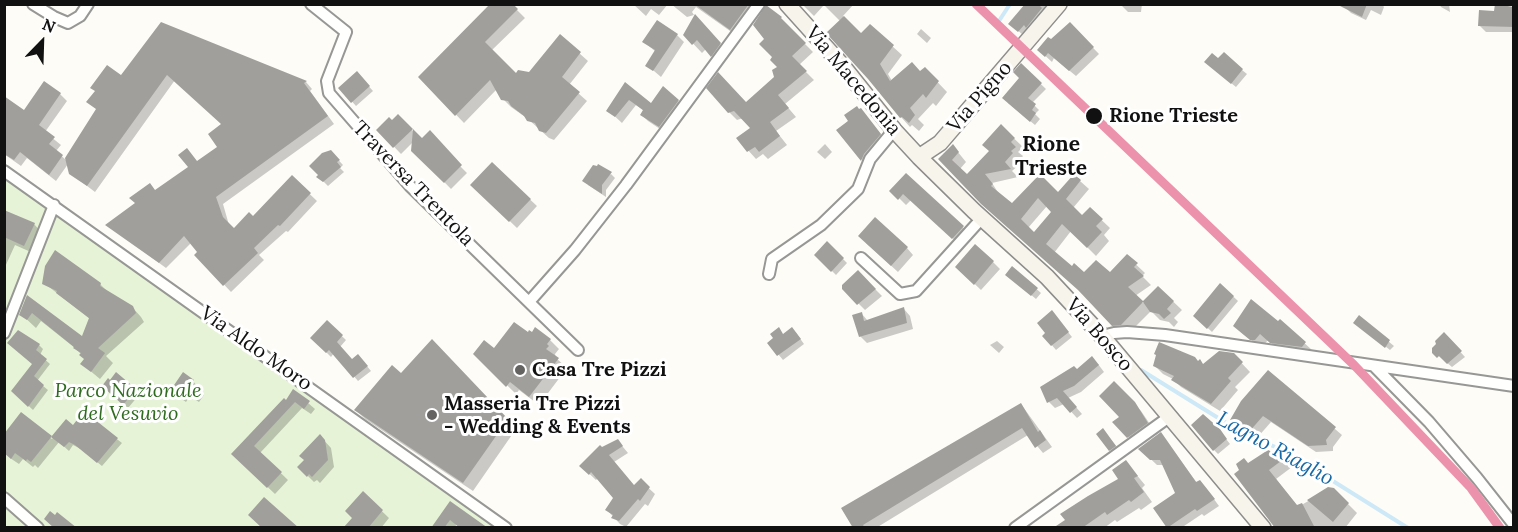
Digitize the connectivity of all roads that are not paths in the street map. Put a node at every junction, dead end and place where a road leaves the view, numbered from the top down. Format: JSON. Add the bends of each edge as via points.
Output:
{"nodes":[{"id":1,"x":33,"y":4,"type":"edge"},
{"id":2,"x":88,"y":4,"type":"edge"},
{"id":3,"x":310,"y":4,"type":"edge"},
{"id":4,"x":759,"y":4,"type":"edge"},
{"id":5,"x":787,"y":4,"type":"edge"},
{"id":6,"x":1059,"y":4,"type":"edge"},
{"id":7,"x":894,"y":130,"type":"junction"},
{"id":8,"x":919,"y":157,"type":"junction"},
{"id":9,"x":4,"y":171,"type":"edge"},
{"id":10,"x":54,"y":205,"type":"junction"},
{"id":11,"x":982,"y":218,"type":"junction"},
{"id":12,"x":861,"y":258,"type":"dead end"},
{"id":13,"x":769,"y":274,"type":"dead end"},
{"id":14,"x":530,"y":302,"type":"junction"},
{"id":15,"x":4,"y":333,"type":"edge"},
{"id":16,"x":1102,"y":336,"type":"junction"},
{"id":17,"x":578,"y":350,"type":"dead end"},
{"id":18,"x":1374,"y":366,"type":"junction"},
{"id":19,"x":1514,"y":386,"type":"edge"},
{"id":20,"x":1169,"y":417,"type":"junction"},
{"id":21,"x":4,"y":498,"type":"edge"},
{"id":22,"x":1514,"y":525,"type":"edge"},
{"id":23,"x":38,"y":528,"type":"edge"},
{"id":24,"x":506,"y":528,"type":"edge"},
{"id":25,"x":1016,"y":528,"type":"edge"},
{"id":26,"x":1263,"y":528,"type":"edge"}],
"edges":[{"from":1,"to":2,"type":"street","via":[[68,23],[80,16]]},
{"from":3,"to":14,"type":"street","name":"Traversa Trentola","via":[[346,32],[327,81],[328,93],[410,186]]},
{"from":4,"to":14,"type":"street","via":[[626,185]]},
{"from":5,"to":7,"type":"main road","name":"Via Macedonia"},
{"from":6,"to":8,"type":"main road","name":"Via Pigno","via":[[940,143]]},
{"from":7,"to":8,"type":"main road","name":"Via Macedonia"},
{"from":7,"to":13,"type":"street","via":[[870,159],[858,189],[821,225],[772,259]]},
{"from":8,"to":11,"type":"main road","name":"Via Bosco"},
{"from":9,"to":10,"type":"street","name":"Via Aldo Moro"},
{"from":10,"to":15,"type":"street"},
{"from":10,"to":24,"type":"street","name":"Via Aldo Moro"},
{"from":11,"to":12,"type":"street","via":[[916,291],[900,294]]},
{"from":11,"to":16,"type":"main road","name":"Via Bosco","via":[[1047,277]]},
{"from":14,"to":17,"type":"street","name":"Traversa Trentola"},
{"from":16,"to":18,"type":"street","via":[[1127,332],[1165,335]]},
{"from":16,"to":20,"type":"main road","name":"Via Bosco"},
{"from":18,"to":19,"type":"street"},
{"from":18,"to":22,"type":"street","via":[[1429,422]]},
{"from":20,"to":25,"type":"street"},
{"from":20,"to":26,"type":"main road","name":"Via Bosco"},
{"from":21,"to":23,"type":"street"}]}
